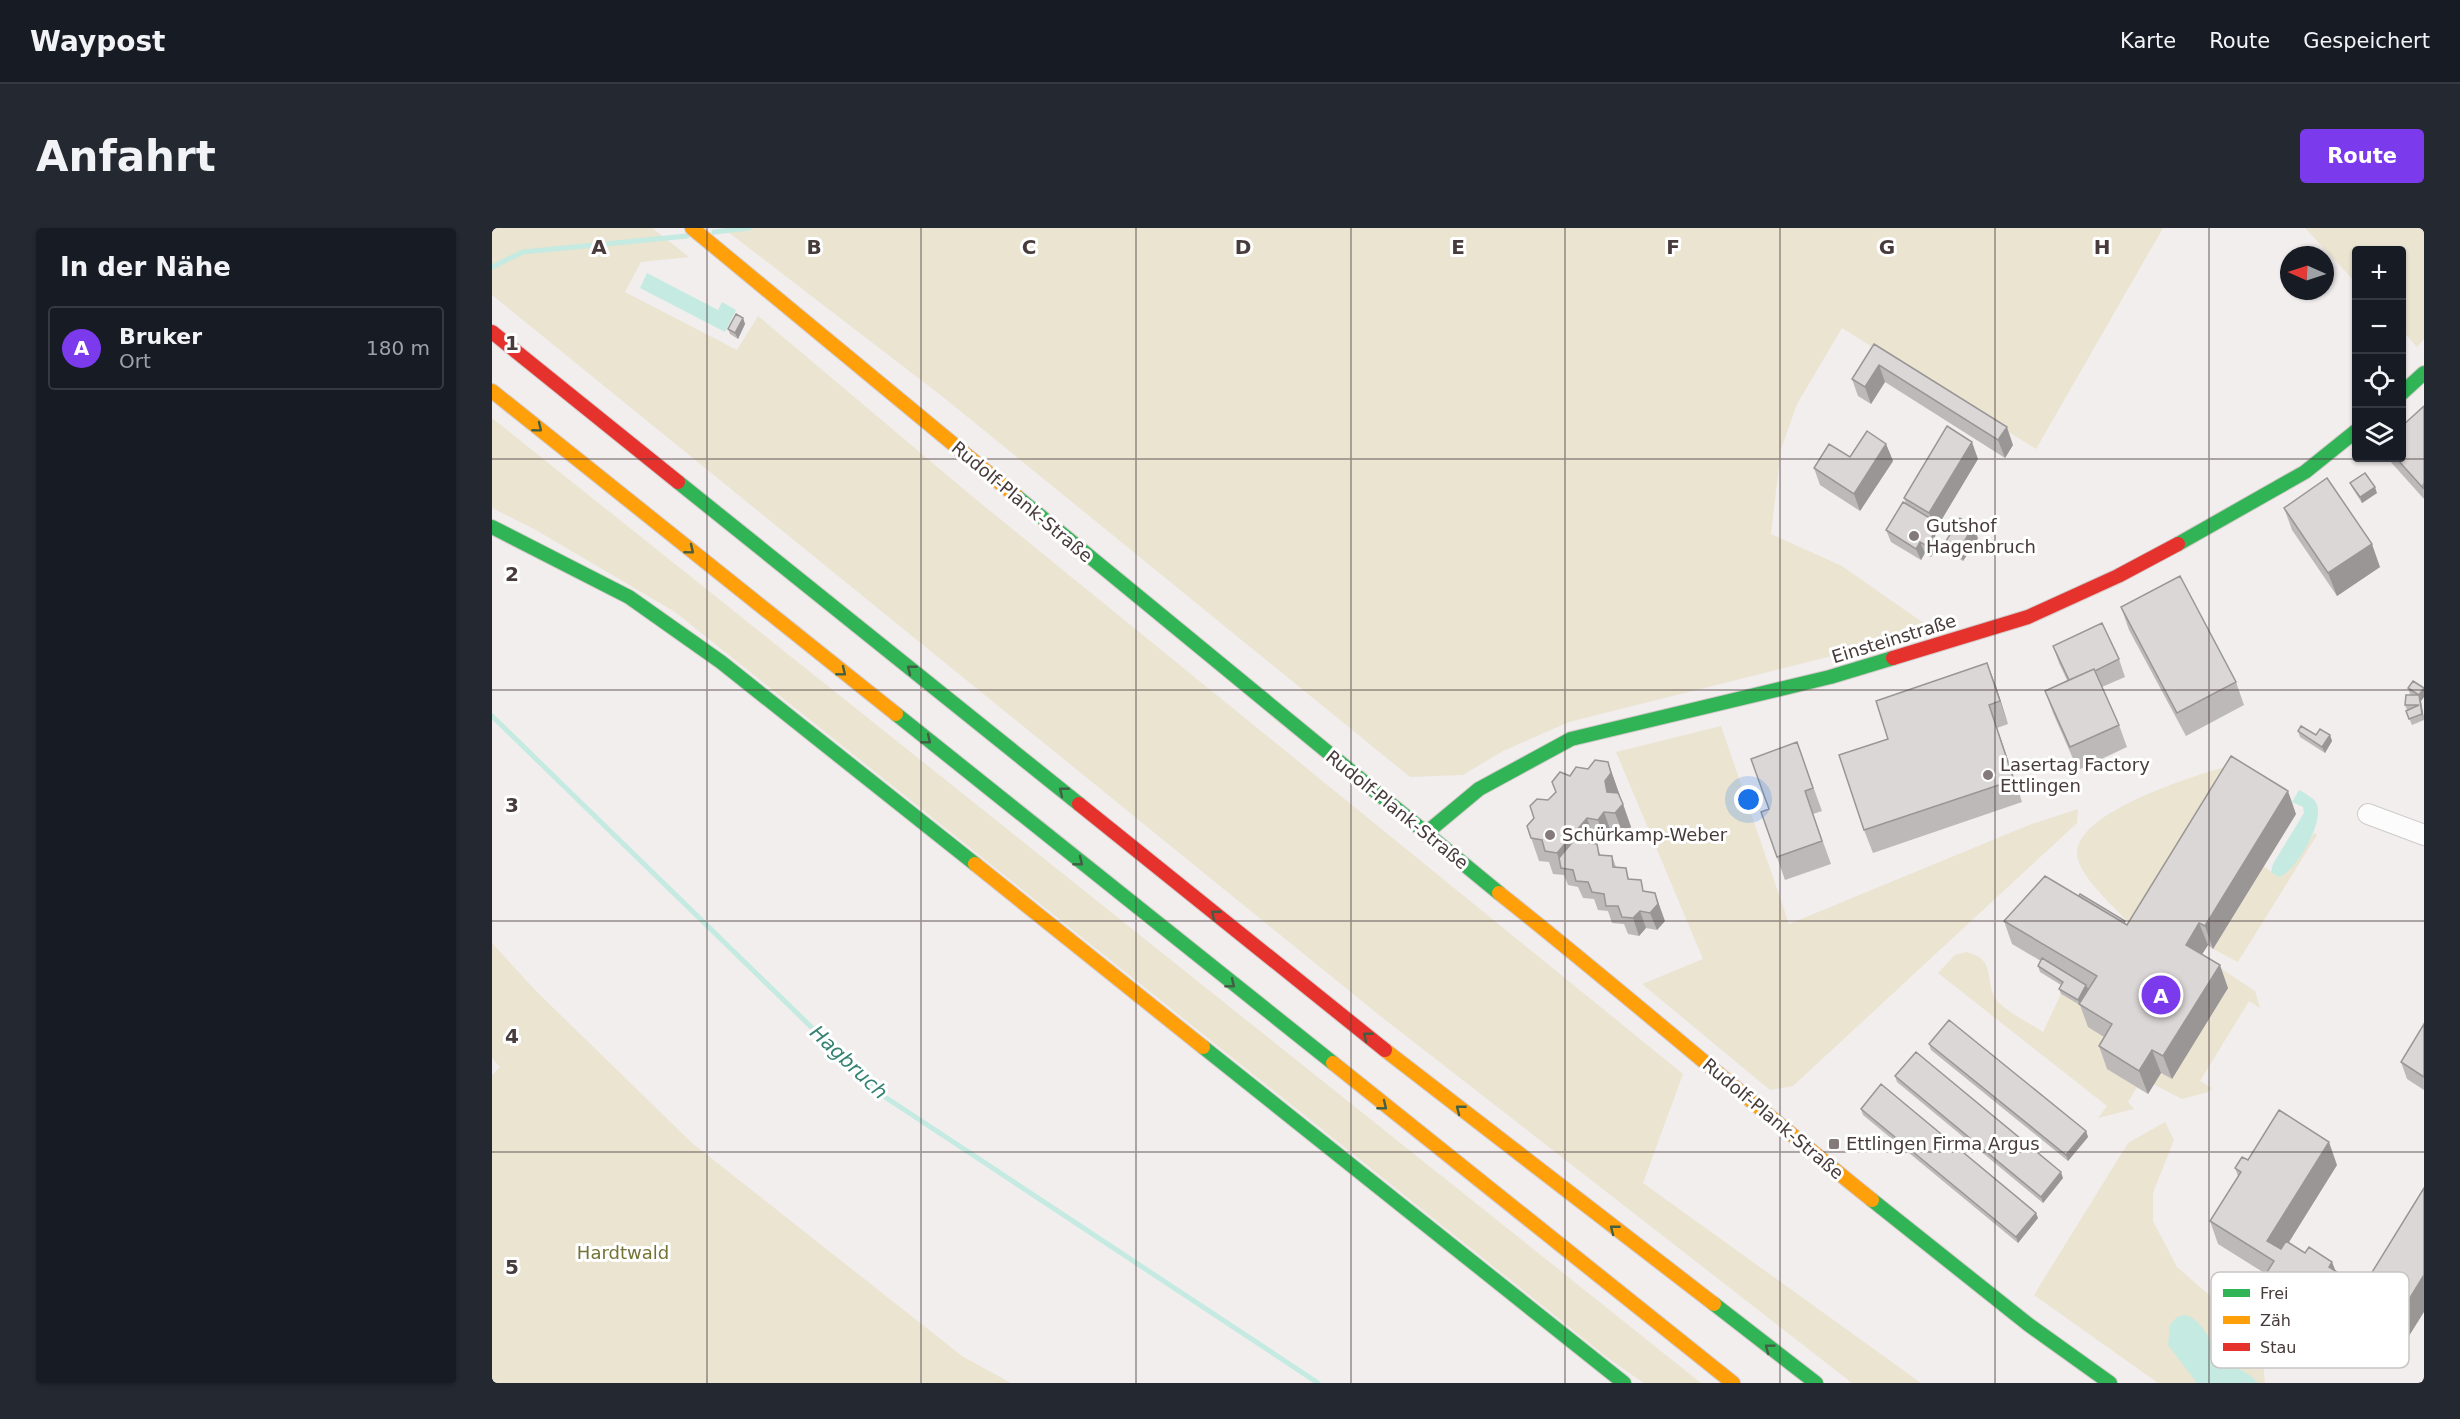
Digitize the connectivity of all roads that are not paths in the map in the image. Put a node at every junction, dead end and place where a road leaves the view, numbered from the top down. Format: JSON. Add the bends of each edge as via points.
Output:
{"nodes":[{"id":1,"x":692,"y":228,"type":"edge"},
{"id":2,"x":492,"y":332,"type":"edge"},
{"id":3,"x":2424,"y":374,"type":"edge"},
{"id":4,"x":2406,"y":390,"type":"edge"},
{"id":5,"x":492,"y":391,"type":"edge"},
{"id":6,"x":2352,"y":434,"type":"edge"},
{"id":7,"x":492,"y":527,"type":"edge"},
{"id":8,"x":2368,"y":814,"type":"dead end"},
{"id":9,"x":1425,"y":834,"type":"junction"},
{"id":10,"x":2424,"y":835,"type":"edge"},
{"id":11,"x":1624,"y":1383,"type":"edge"},
{"id":12,"x":1733,"y":1383,"type":"edge"},
{"id":13,"x":1816,"y":1383,"type":"edge"},
{"id":14,"x":2110,"y":1383,"type":"edge"}],
"edges":[{"from":1,"to":9,"type":"main road","name":"Rudolf-Plank-Straße"},
{"from":13,"to":2,"type":"main road","one_way":true,"via":[[1413,1072]]},
{"from":3,"to":4,"type":"main road"},
{"from":5,"to":12,"type":"main road","one_way":true},
{"from":6,"to":9,"type":"main road","name":"Einsteinstraße","via":[[2305,472],[2220,522],[2118,576],[2028,617],[1830,676],[1571,740],[1479,789]]},
{"from":7,"to":11,"type":"main road","via":[[629,597],[721,662]]},
{"from":8,"to":10,"type":"street"},
{"from":9,"to":14,"type":"main road","name":"Rudolf-Plank-Straße","via":[[1606,978],[1792,1137],[2029,1325]]}]}
